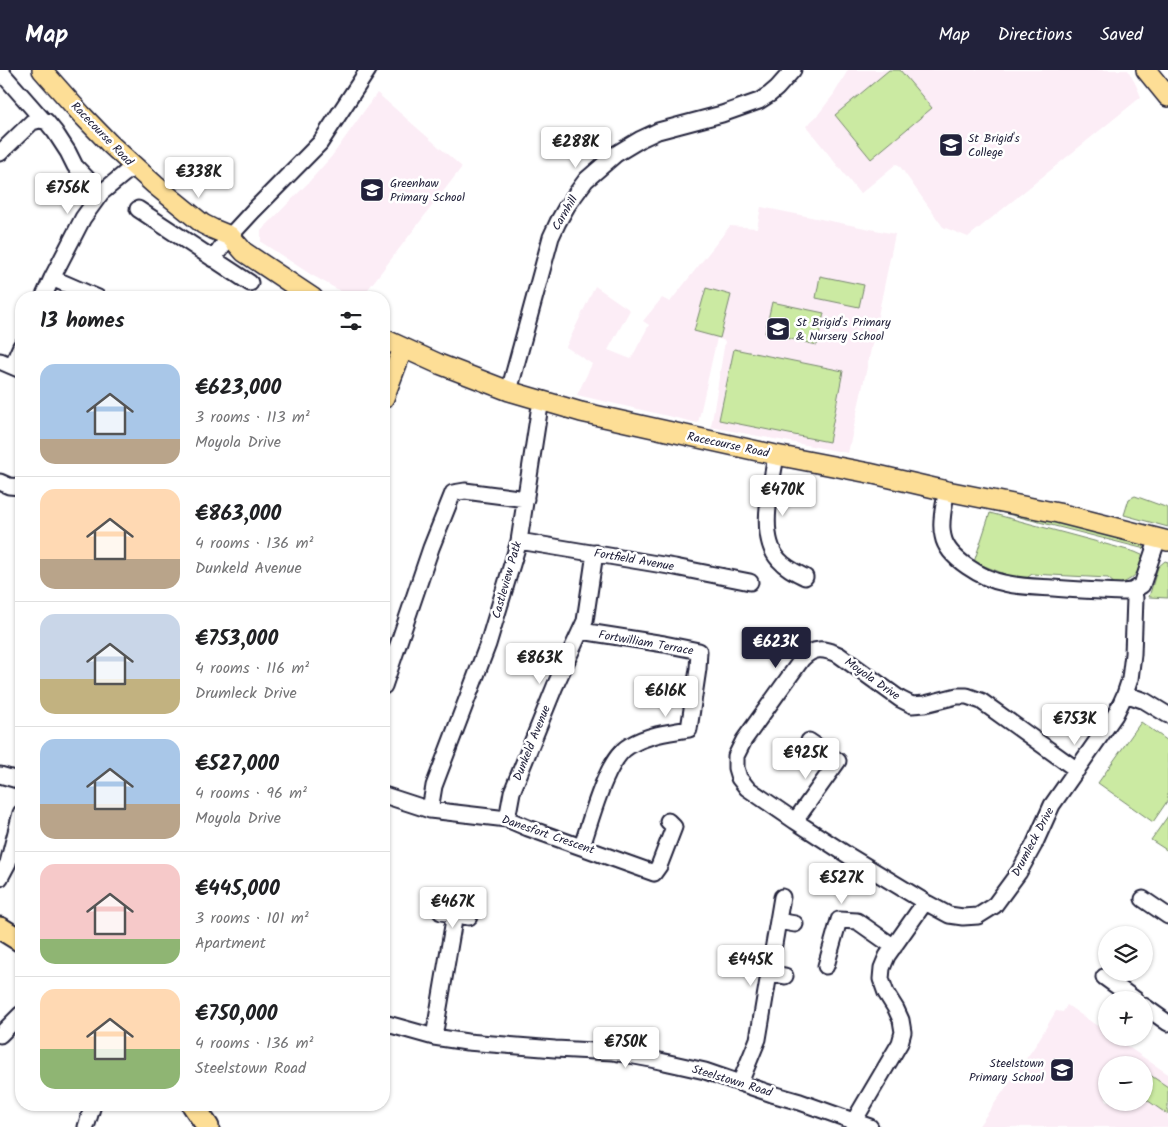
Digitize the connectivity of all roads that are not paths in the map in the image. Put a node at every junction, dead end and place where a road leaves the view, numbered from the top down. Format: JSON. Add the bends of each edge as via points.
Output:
{"nodes":[{"id":1,"x":0,"y":70,"type":"edge"},
{"id":2,"x":42,"y":70,"type":"edge"},
{"id":3,"x":368,"y":70,"type":"edge"},
{"id":4,"x":793,"y":70,"type":"edge"},
{"id":5,"x":1146,"y":70,"type":"edge"},
{"id":6,"x":1168,"y":97,"type":"edge"},
{"id":7,"x":42,"y":120,"type":"junction"},
{"id":8,"x":0,"y":153,"type":"edge"},
{"id":9,"x":134,"y":167,"type":"junction"},
{"id":10,"x":101,"y":193,"type":"junction"},
{"id":11,"x":138,"y":210,"type":"dead end"},
{"id":12,"x":230,"y":236,"type":"junction"},
{"id":13,"x":213,"y":259,"type":"junction"},
{"id":14,"x":52,"y":278,"type":"junction"},
{"id":15,"x":250,"y":284,"type":"dead end"},
{"id":16,"x":46,"y":291,"type":"edge"},
{"id":17,"x":82,"y":291,"type":"edge"},
{"id":18,"x":302,"y":291,"type":"edge"},
{"id":19,"x":390,"y":342,"type":"edge"},
{"id":20,"x":403,"y":348,"type":"junction"},
{"id":21,"x":390,"y":382,"type":"edge"},
{"id":22,"x":509,"y":391,"type":"junction"},
{"id":23,"x":542,"y":401,"type":"junction"},
{"id":24,"x":776,"y":455,"type":"junction"},
{"id":25,"x":0,"y":482,"type":"edge"},
{"id":26,"x":15,"y":486,"type":"edge"},
{"id":27,"x":947,"y":491,"type":"junction"},
{"id":28,"x":526,"y":499,"type":"junction"},
{"id":29,"x":1163,"y":540,"type":"edge"},
{"id":30,"x":519,"y":541,"type":"junction"},
{"id":31,"x":595,"y":553,"type":"junction"},
{"id":32,"x":804,"y":577,"type":"dead end"},
{"id":33,"x":750,"y":582,"type":"dead end"},
{"id":34,"x":1132,"y":591,"type":"junction"},
{"id":35,"x":580,"y":631,"type":"junction"},
{"id":36,"x":390,"y":668,"type":"edge"},
{"id":37,"x":1125,"y":694,"type":"junction"},
{"id":38,"x":1168,"y":714,"type":"edge"},
{"id":39,"x":809,"y":741,"type":"dead end"},
{"id":40,"x":1076,"y":770,"type":"junction"},
{"id":41,"x":0,"y":775,"type":"edge"},
{"id":42,"x":15,"y":779,"type":"edge"},
{"id":43,"x":390,"y":797,"type":"edge"},
{"id":44,"x":430,"y":810,"type":"junction"},
{"id":45,"x":507,"y":819,"type":"junction"},
{"id":46,"x":668,"y":821,"type":"dead end"},
{"id":47,"x":795,"y":821,"type":"junction"},
{"id":48,"x":582,"y":846,"type":"junction"},
{"id":49,"x":15,"y":865,"type":"edge"},
{"id":50,"x":0,"y":878,"type":"edge"},
{"id":51,"x":782,"y":897,"type":"dead end"},
{"id":52,"x":1143,"y":899,"type":"dead end"},
{"id":53,"x":925,"y":902,"type":"junction"},
{"id":54,"x":455,"y":914,"type":"dead end"},
{"id":55,"x":1168,"y":916,"type":"edge"},
{"id":56,"x":778,"y":921,"type":"junction"},
{"id":57,"x":795,"y":924,"type":"dead end"},
{"id":58,"x":0,"y":928,"type":"edge"},
{"id":59,"x":15,"y":937,"type":"edge"},
{"id":60,"x":894,"y":947,"type":"junction"},
{"id":61,"x":826,"y":966,"type":"dead end"},
{"id":62,"x":769,"y":973,"type":"junction"},
{"id":63,"x":785,"y":976,"type":"dead end"},
{"id":64,"x":1108,"y":981,"type":"edge"},
{"id":65,"x":1123,"y":991,"type":"edge"},
{"id":66,"x":1153,"y":1012,"type":"edge"},
{"id":67,"x":15,"y":1020,"type":"edge"},
{"id":68,"x":1168,"y":1023,"type":"edge"},
{"id":69,"x":390,"y":1025,"type":"edge"},
{"id":70,"x":0,"y":1035,"type":"edge"},
{"id":71,"x":434,"y":1037,"type":"junction"},
{"id":72,"x":740,"y":1083,"type":"junction"},
{"id":73,"x":91,"y":1111,"type":"edge"},
{"id":74,"x":197,"y":1111,"type":"edge"},
{"id":75,"x":854,"y":1121,"type":"junction"},
{"id":76,"x":86,"y":1127,"type":"edge"},
{"id":77,"x":208,"y":1127,"type":"edge"},
{"id":78,"x":870,"y":1127,"type":"edge"}],
"edges":[{"from":1,"to":7,"type":"street"},
{"from":2,"to":9,"type":"main road","name":"Racecourse Road"},
{"from":3,"to":12,"type":"street","via":[[320,143]]},
{"from":4,"to":22,"type":"street","name":"Carnhill","via":[[777,88],[758,101],[658,131],[616,154],[586,180],[551,237]]},
{"from":5,"to":6,"type":"main road"},
{"from":7,"to":8,"type":"street","via":[[32,122]]},
{"from":7,"to":10,"type":"street","via":[[55,132],[75,166]]},
{"from":9,"to":10,"type":"street"},
{"from":9,"to":12,"type":"main road","name":"Racecourse Road","via":[[203,224]]},
{"from":10,"to":14,"type":"street","via":[[83,218]]},
{"from":11,"to":13,"type":"street"},
{"from":12,"to":13,"type":"street"},
{"from":12,"to":18,"type":"main road","name":"Racecourse Road","via":[[244,252]]},
{"from":13,"to":15,"type":"street"},
{"from":14,"to":16,"type":"street"},
{"from":14,"to":17,"type":"street"},
{"from":19,"to":20,"type":"main road","name":"Racecourse Road"},
{"from":20,"to":21,"type":"main road"},
{"from":20,"to":22,"type":"main road","name":"Racecourse Road"},
{"from":22,"to":23,"type":"main road","name":"Racecourse Road"},
{"from":23,"to":24,"type":"main road","name":"Racecourse Road"},
{"from":23,"to":28,"type":"street","name":"Castleview Patk"},
{"from":24,"to":27,"type":"main road","name":"Racecourse Road"},
{"from":24,"to":32,"type":"street","via":[[767,525],[769,544],[784,566]]},
{"from":25,"to":26,"type":"street"},
{"from":27,"to":29,"type":"main road","name":"Racecourse Road"},
{"from":27,"to":34,"type":"street","via":[[943,536],[948,549],[969,568],[1001,583],[1020,586]]},
{"from":28,"to":30,"type":"street","name":"Castleview Patk"},
{"from":28,"to":36,"type":"street","via":[[465,491],[453,493]]},
{"from":29,"to":34,"type":"street","via":[[1142,585]]},
{"from":30,"to":31,"type":"street","name":"Fortfield Avenue"},
{"from":30,"to":44,"type":"street","name":"Castleview Patk","via":[[488,644],[434,786]]},
{"from":31,"to":33,"type":"street","name":"Fortfield Avenue"},
{"from":31,"to":35,"type":"street","name":"Dunkeld Avenue"},
{"from":34,"to":37,"type":"street","name":"Drumleck Drive","via":[[1135,598],[1133,654]]},
{"from":35,"to":45,"type":"street","name":"Dunkeld Avenue","via":[[515,784]]},
{"from":35,"to":48,"type":"street","name":"Fortwilliam Terrace","via":[[699,651],[689,729],[646,738],[627,746],[612,764]]},
{"from":37,"to":38,"type":"street"},
{"from":37,"to":40,"type":"street","name":"Drumleck Drive","via":[[1115,715]]},
{"from":39,"to":47,"type":"street","via":[[838,761]]},
{"from":40,"to":47,"type":"street","name":"Moyola Drive","via":[[982,701],[957,696],[912,705],[900,700],[839,655],[828,650],[816,650],[802,659],[736,756],[739,778],[747,788]]},
{"from":40,"to":53,"type":"street","name":"Drumleck Drive","via":[[1052,805],[1019,872],[994,906],[978,916],[963,917],[948,915]]},
{"from":41,"to":42,"type":"street"},
{"from":43,"to":44,"type":"street","name":"Danesfort Crescent"},
{"from":44,"to":45,"type":"street","name":"Danesfort Crescent"},
{"from":45,"to":48,"type":"street","name":"Danesfort Crescent"},
{"from":46,"to":48,"type":"street","name":"Danesfort Crescent","via":[[674,827],[660,866],[654,872]]},
{"from":47,"to":53,"type":"street","name":"Moyola Drive"},
{"from":49,"to":50,"type":"street"},
{"from":51,"to":56,"type":"street"},
{"from":52,"to":55,"type":"street"},
{"from":53,"to":60,"type":"street"},
{"from":54,"to":71,"type":"street"},
{"from":56,"to":57,"type":"street"},
{"from":56,"to":62,"type":"street"},
{"from":58,"to":59,"type":"highway"},
{"from":60,"to":61,"type":"street","via":[[857,921],[839,920]]},
{"from":60,"to":75,"type":"street","via":[[887,956],[881,978],[904,1032],[889,1064]]},
{"from":62,"to":63,"type":"street"},
{"from":62,"to":72,"type":"street","via":[[758,1038]]},
{"from":64,"to":65,"type":"street"},
{"from":66,"to":68,"type":"street"},
{"from":67,"to":70,"type":"street"},
{"from":69,"to":71,"type":"street","name":"Steelstown Road"},
{"from":71,"to":72,"type":"street","name":"Steelstown Road","via":[[621,1053],[706,1071]]},
{"from":72,"to":75,"type":"street","name":"Steelstown Road"},
{"from":73,"to":76,"type":"street"},
{"from":74,"to":77,"type":"highway"},
{"from":75,"to":78,"type":"street","name":"Steelstown Road"}]}
